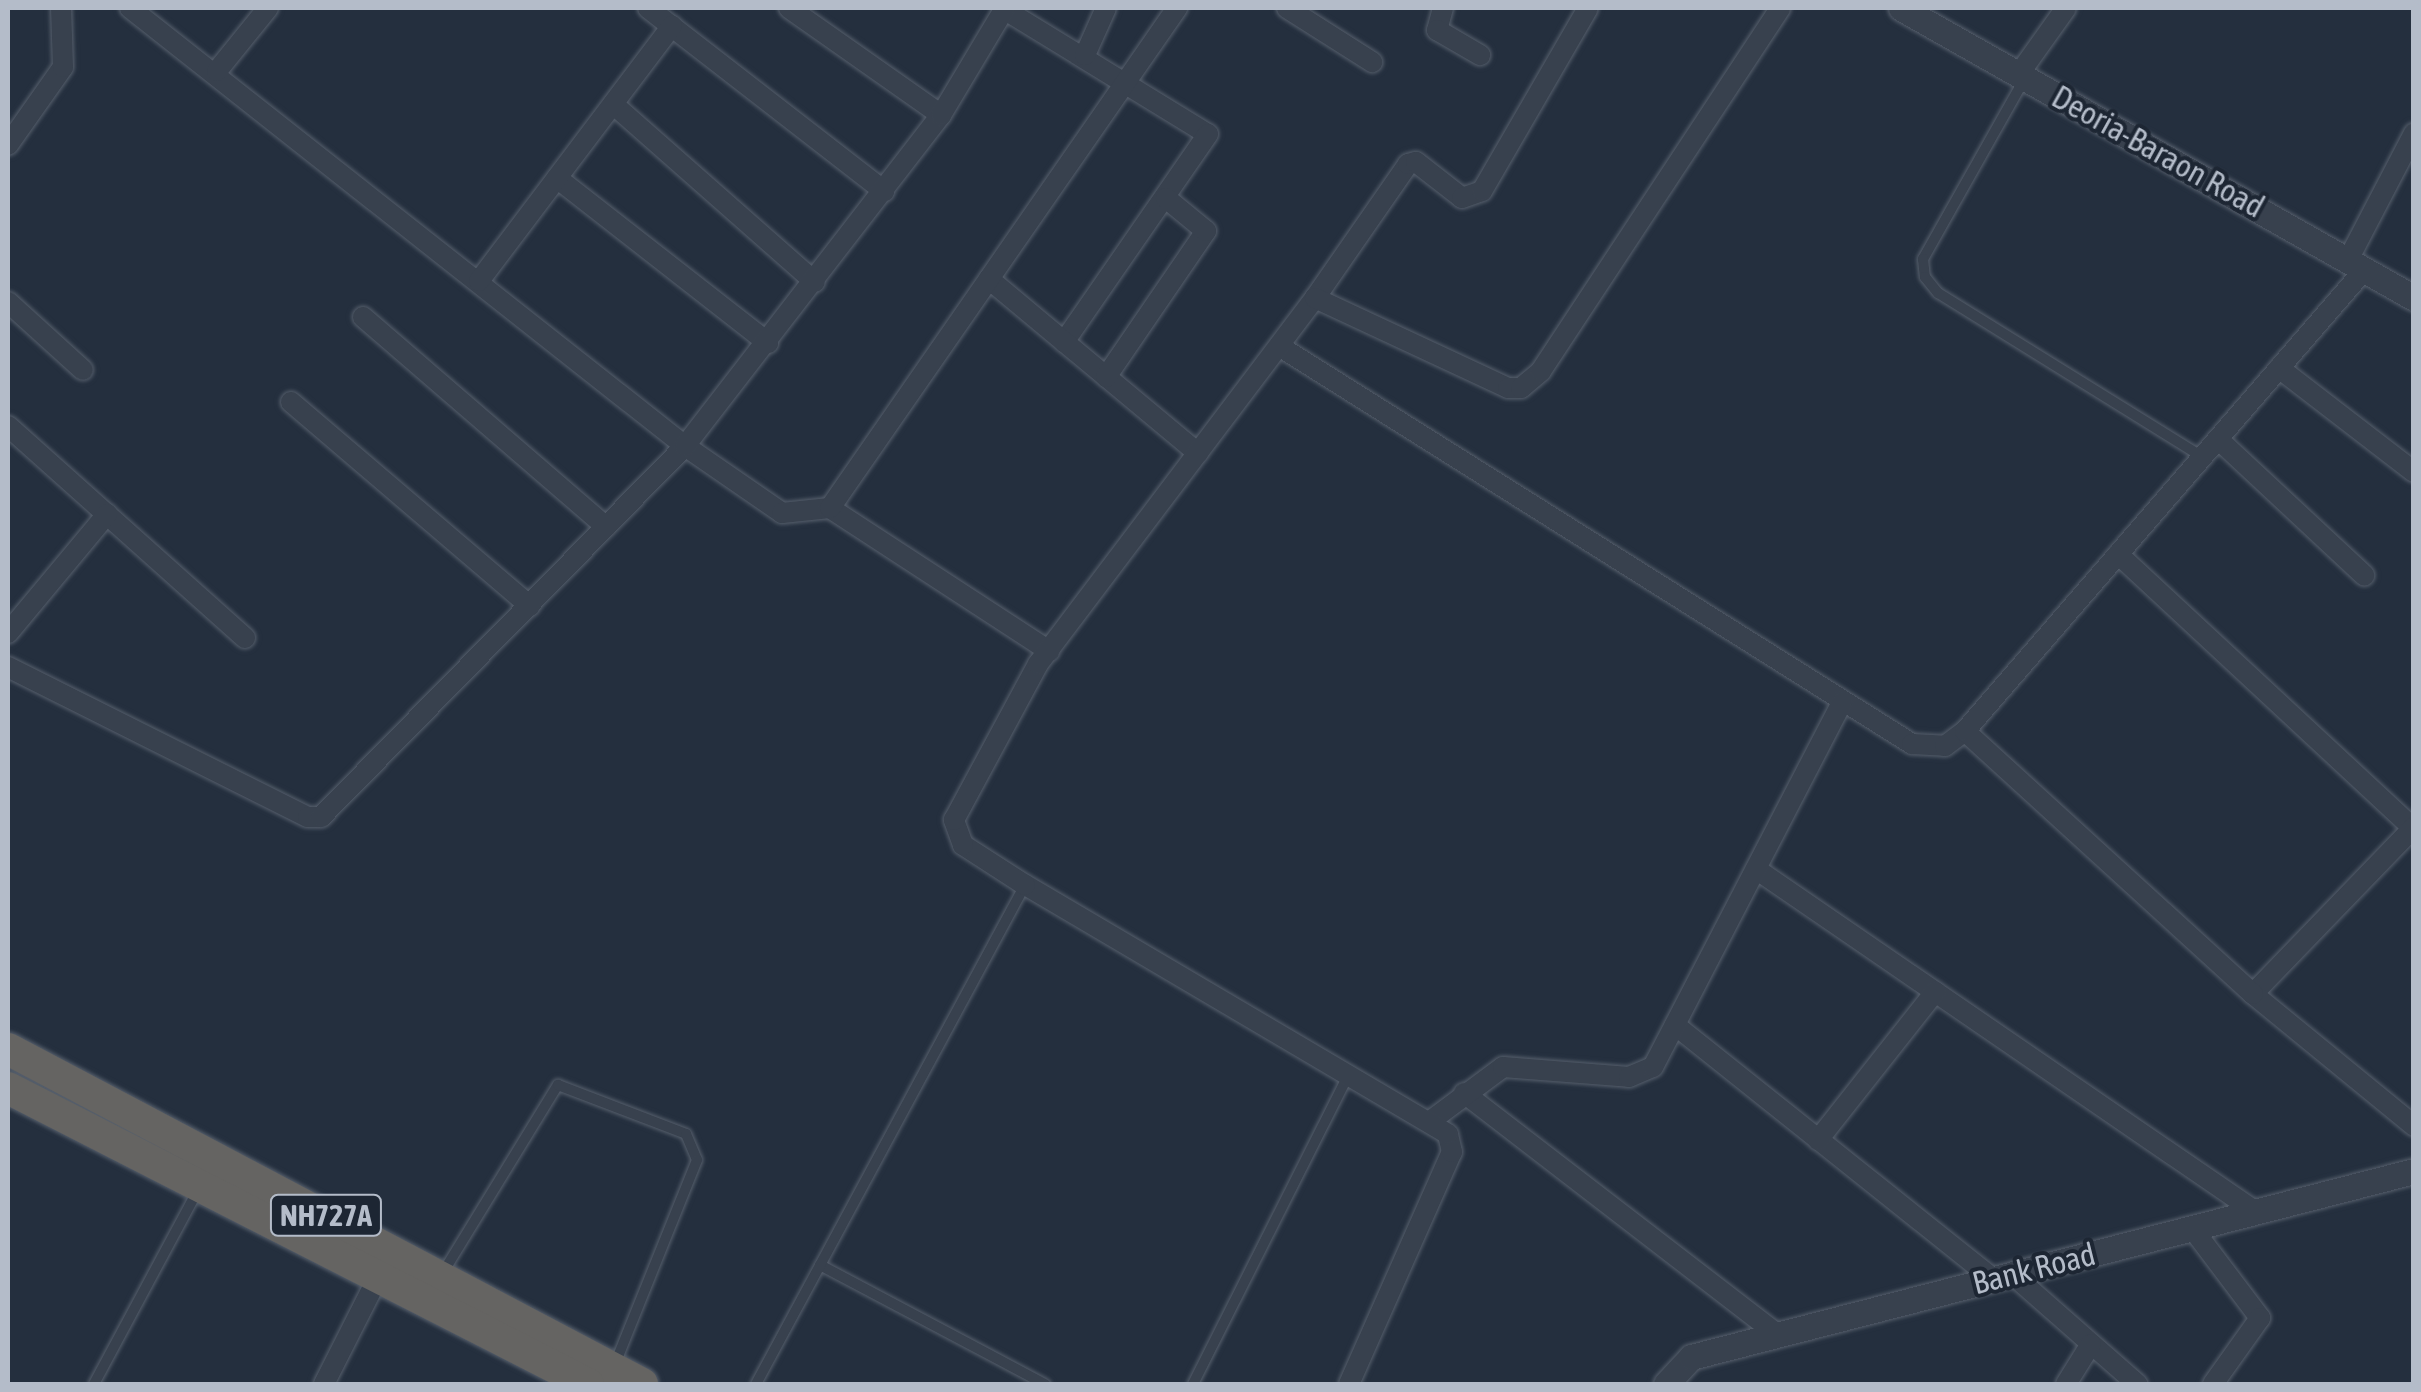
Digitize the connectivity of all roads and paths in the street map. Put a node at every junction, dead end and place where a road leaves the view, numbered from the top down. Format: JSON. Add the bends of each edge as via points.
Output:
{"nodes":[{"id":1,"x":61,"y":8,"type":"edge"},
{"id":2,"x":130,"y":8,"type":"edge"},
{"id":3,"x":268,"y":8,"type":"edge"},
{"id":4,"x":648,"y":8,"type":"edge"},
{"id":5,"x":790,"y":8,"type":"edge"},
{"id":6,"x":1004,"y":8,"type":"edge"},
{"id":7,"x":1106,"y":8,"type":"edge"},
{"id":8,"x":1177,"y":8,"type":"edge"},
{"id":9,"x":1287,"y":8,"type":"edge"},
{"id":10,"x":1443,"y":8,"type":"edge"},
{"id":11,"x":1588,"y":8,"type":"edge"},
{"id":12,"x":1780,"y":8,"type":"edge"},
{"id":13,"x":1901,"y":8,"type":"edge"},
{"id":14,"x":2066,"y":8,"type":"edge"},
{"id":15,"x":672,"y":26,"type":"junction"},
{"id":16,"x":1480,"y":55,"type":"dead end"},
{"id":17,"x":1085,"y":56,"type":"junction"},
{"id":18,"x":1372,"y":62,"type":"dead end"},
{"id":19,"x":217,"y":71,"type":"junction"},
{"id":20,"x":2022,"y":76,"type":"junction"},
{"id":21,"x":1127,"y":80,"type":"junction"},
{"id":22,"x":613,"y":104,"type":"junction"},
{"id":23,"x":942,"y":115,"type":"junction"},
{"id":24,"x":2414,"y":133,"type":"edge"},
{"id":25,"x":8,"y":145,"type":"edge"},
{"id":26,"x":557,"y":178,"type":"junction"},
{"id":27,"x":884,"y":191,"type":"junction"},
{"id":28,"x":1166,"y":198,"type":"junction"},
{"id":29,"x":2356,"y":264,"type":"junction"},
{"id":30,"x":988,"y":279,"type":"junction"},
{"id":31,"x":479,"y":281,"type":"junction"},
{"id":32,"x":815,"y":282,"type":"junction"},
{"id":33,"x":1315,"y":298,"type":"junction"},
{"id":34,"x":2414,"y":298,"type":"edge"},
{"id":35,"x":8,"y":302,"type":"edge"},
{"id":36,"x":363,"y":317,"type":"dead end"},
{"id":37,"x":1064,"y":342,"type":"junction"},
{"id":38,"x":768,"y":343,"type":"junction"},
{"id":39,"x":1279,"y":346,"type":"junction"},
{"id":40,"x":2279,"y":368,"type":"junction"},
{"id":41,"x":83,"y":370,"type":"dead end"},
{"id":42,"x":1106,"y":377,"type":"junction"},
{"id":43,"x":291,"y":402,"type":"dead end"},
{"id":44,"x":8,"y":426,"type":"edge"},
{"id":45,"x":2218,"y":438,"type":"junction"},
{"id":46,"x":685,"y":446,"type":"junction"},
{"id":47,"x":1198,"y":453,"type":"junction"},
{"id":48,"x":2202,"y":458,"type":"junction"},
{"id":49,"x":2414,"y":472,"type":"edge"},
{"id":50,"x":830,"y":508,"type":"junction"},
{"id":51,"x":107,"y":514,"type":"junction"},
{"id":52,"x":606,"y":528,"type":"junction"},
{"id":53,"x":2118,"y":554,"type":"junction"},
{"id":54,"x":2364,"y":575,"type":"dead end"},
{"id":55,"x":530,"y":606,"type":"junction"},
{"id":56,"x":8,"y":634,"type":"edge"},
{"id":57,"x":246,"y":638,"type":"dead end"},
{"id":58,"x":1048,"y":651,"type":"junction"},
{"id":59,"x":8,"y":667,"type":"edge"},
{"id":60,"x":1843,"y":701,"type":"junction"},
{"id":61,"x":1966,"y":731,"type":"junction"},
{"id":62,"x":2413,"y":828,"type":"edge"},
{"id":63,"x":1756,"y":869,"type":"junction"},
{"id":64,"x":1025,"y":885,"type":"junction"},
{"id":65,"x":1935,"y":992,"type":"junction"},
{"id":66,"x":2253,"y":994,"type":"junction"},
{"id":67,"x":1675,"y":1025,"type":"junction"},
{"id":68,"x":8,"y":1049,"type":"edge"},
{"id":69,"x":1350,"y":1073,"type":"junction"},
{"id":70,"x":8,"y":1088,"type":"edge"},
{"id":71,"x":1464,"y":1093,"type":"junction"},
{"id":72,"x":2410,"y":1115,"type":"edge"},
{"id":73,"x":1430,"y":1122,"type":"junction"},
{"id":74,"x":1818,"y":1140,"type":"junction"},
{"id":75,"x":2414,"y":1171,"type":"edge"},
{"id":76,"x":202,"y":1183,"type":"junction"},
{"id":77,"x":2256,"y":1212,"type":"junction"},
{"id":78,"x":2192,"y":1228,"type":"junction"},
{"id":79,"x":820,"y":1266,"type":"junction"},
{"id":80,"x":380,"y":1274,"type":"junction"},
{"id":81,"x":2002,"y":1277,"type":"junction"},
{"id":82,"x":433,"y":1287,"type":"junction"},
{"id":83,"x":1778,"y":1335,"type":"junction"},
{"id":84,"x":2091,"y":1344,"type":"junction"},
{"id":85,"x":602,"y":1379,"type":"edge"},
{"id":86,"x":94,"y":1384,"type":"edge"},
{"id":87,"x":324,"y":1384,"type":"edge"},
{"id":88,"x":642,"y":1384,"type":"edge"},
{"id":89,"x":756,"y":1384,"type":"edge"},
{"id":90,"x":1046,"y":1384,"type":"edge"},
{"id":91,"x":1193,"y":1384,"type":"edge"},
{"id":92,"x":1349,"y":1384,"type":"edge"},
{"id":93,"x":1666,"y":1384,"type":"edge"},
{"id":94,"x":2066,"y":1384,"type":"edge"},
{"id":95,"x":2137,"y":1384,"type":"edge"},
{"id":96,"x":2212,"y":1384,"type":"edge"}],
"edges":[{"from":1,"to":25,"type":"street","via":[[63,67]]},
{"from":2,"to":19,"type":"street"},
{"from":3,"to":19,"type":"street"},
{"from":4,"to":15,"type":"street"},
{"from":5,"to":23,"type":"street"},
{"from":6,"to":17,"type":"street"},
{"from":6,"to":23,"type":"street"},
{"from":7,"to":17,"type":"street"},
{"from":8,"to":21,"type":"street"},
{"from":9,"to":18,"type":"street"},
{"from":10,"to":16,"type":"street","via":[[1437,30]]},
{"from":11,"to":33,"type":"street","via":[[1482,191],[1462,198],[1416,162],[1408,164]]},
{"from":12,"to":33,"type":"street","via":[[1541,372],[1521,388],[1508,388]]},
{"from":13,"to":20,"type":"street","name":"Deoria-Baraon Road"},
{"from":14,"to":20,"type":"street"},
{"from":15,"to":22,"type":"street"},
{"from":15,"to":27,"type":"street"},
{"from":17,"to":21,"type":"street"},
{"from":19,"to":31,"type":"street"},
{"from":20,"to":29,"type":"street","name":"Deoria-Baraon Road"},
{"from":20,"to":48,"type":"lane","via":[[1924,259],[1925,277],[1938,293]]},
{"from":21,"to":28,"type":"street","via":[[1208,134]]},
{"from":21,"to":30,"type":"street"},
{"from":22,"to":26,"type":"street"},
{"from":22,"to":32,"type":"street"},
{"from":23,"to":27,"type":"street"},
{"from":24,"to":29,"type":"street"},
{"from":26,"to":31,"type":"street"},
{"from":26,"to":38,"type":"street"},
{"from":27,"to":32,"type":"street"},
{"from":28,"to":37,"type":"street"},
{"from":28,"to":42,"type":"street","via":[[1206,232]]},
{"from":29,"to":34,"type":"street","name":"Deoria-Baraon Road"},
{"from":29,"to":40,"type":"street"},
{"from":30,"to":37,"type":"street"},
{"from":30,"to":50,"type":"street"},
{"from":31,"to":46,"type":"street"},
{"from":32,"to":38,"type":"street"},
{"from":33,"to":39,"type":"street"},
{"from":35,"to":41,"type":"street"},
{"from":36,"to":52,"type":"street"},
{"from":37,"to":42,"type":"street"},
{"from":38,"to":46,"type":"street"},
{"from":39,"to":47,"type":"street"},
{"from":39,"to":60,"type":"street"},
{"from":40,"to":45,"type":"street"},
{"from":40,"to":49,"type":"street"},
{"from":42,"to":47,"type":"street"},
{"from":43,"to":55,"type":"street"},
{"from":44,"to":51,"type":"street"},
{"from":45,"to":48,"type":"street"},
{"from":45,"to":54,"type":"street"},
{"from":46,"to":50,"type":"street","via":[[782,512]]},
{"from":46,"to":52,"type":"street"},
{"from":47,"to":58,"type":"street"},
{"from":48,"to":53,"type":"street"},
{"from":50,"to":58,"type":"street"},
{"from":51,"to":56,"type":"street"},
{"from":51,"to":57,"type":"street"},
{"from":52,"to":55,"type":"street"},
{"from":53,"to":61,"type":"street"},
{"from":53,"to":62,"type":"street"},
{"from":55,"to":59,"type":"street","via":[[321,817],[308,817]]},
{"from":58,"to":64,"type":"street","via":[[954,820],[963,845]]},
{"from":60,"to":61,"type":"street","via":[[1930,750]]},
{"from":60,"to":63,"type":"street"},
{"from":61,"to":66,"type":"street"},
{"from":62,"to":66,"type":"street"},
{"from":63,"to":65,"type":"street"},
{"from":63,"to":67,"type":"street"},
{"from":64,"to":69,"type":"street"},
{"from":64,"to":79,"type":"lane"},
{"from":65,"to":74,"type":"street"},
{"from":65,"to":77,"type":"street"},
{"from":66,"to":72,"type":"street"},
{"from":67,"to":71,"type":"street","via":[[1642,1077],[1502,1067]]},
{"from":67,"to":74,"type":"street"},
{"from":68,"to":82,"type":"highway","number":"NH727A"},
{"from":69,"to":73,"type":"street"},
{"from":69,"to":91,"type":"lane"},
{"from":70,"to":76,"type":"highway","number":"NH727A"},
{"from":71,"to":73,"type":"street"},
{"from":71,"to":83,"type":"street"},
{"from":73,"to":92,"type":"street","via":[[1448,1134],[1452,1152]]},
{"from":74,"to":81,"type":"street"},
{"from":75,"to":77,"type":"street","name":"Bank Road"},
{"from":76,"to":80,"type":"highway","number":"NH727A"},
{"from":76,"to":86,"type":"lane"},
{"from":77,"to":78,"type":"street","name":"Bank Road"},
{"from":78,"to":81,"type":"street","name":"Bank Road"},
{"from":78,"to":96,"type":"street","via":[[2260,1318]]},
{"from":79,"to":89,"type":"lane"},
{"from":79,"to":90,"type":"lane"},
{"from":80,"to":82,"type":"highway","number":"NH727A"},
{"from":80,"to":87,"type":"street"},
{"from":81,"to":83,"type":"street","name":"Bank Road"},
{"from":81,"to":84,"type":"street"},
{"from":82,"to":85,"type":"highway","number":"NH727A"},
{"from":82,"to":85,"type":"lane","via":[[558,1084],[686,1134],[698,1160]]},
{"from":83,"to":93,"type":"street","name":"Bank Road","via":[[1691,1357]]},
{"from":84,"to":94,"type":"street"},
{"from":84,"to":95,"type":"street"},
{"from":85,"to":88,"type":"highway","number":"NH727A"}]}
